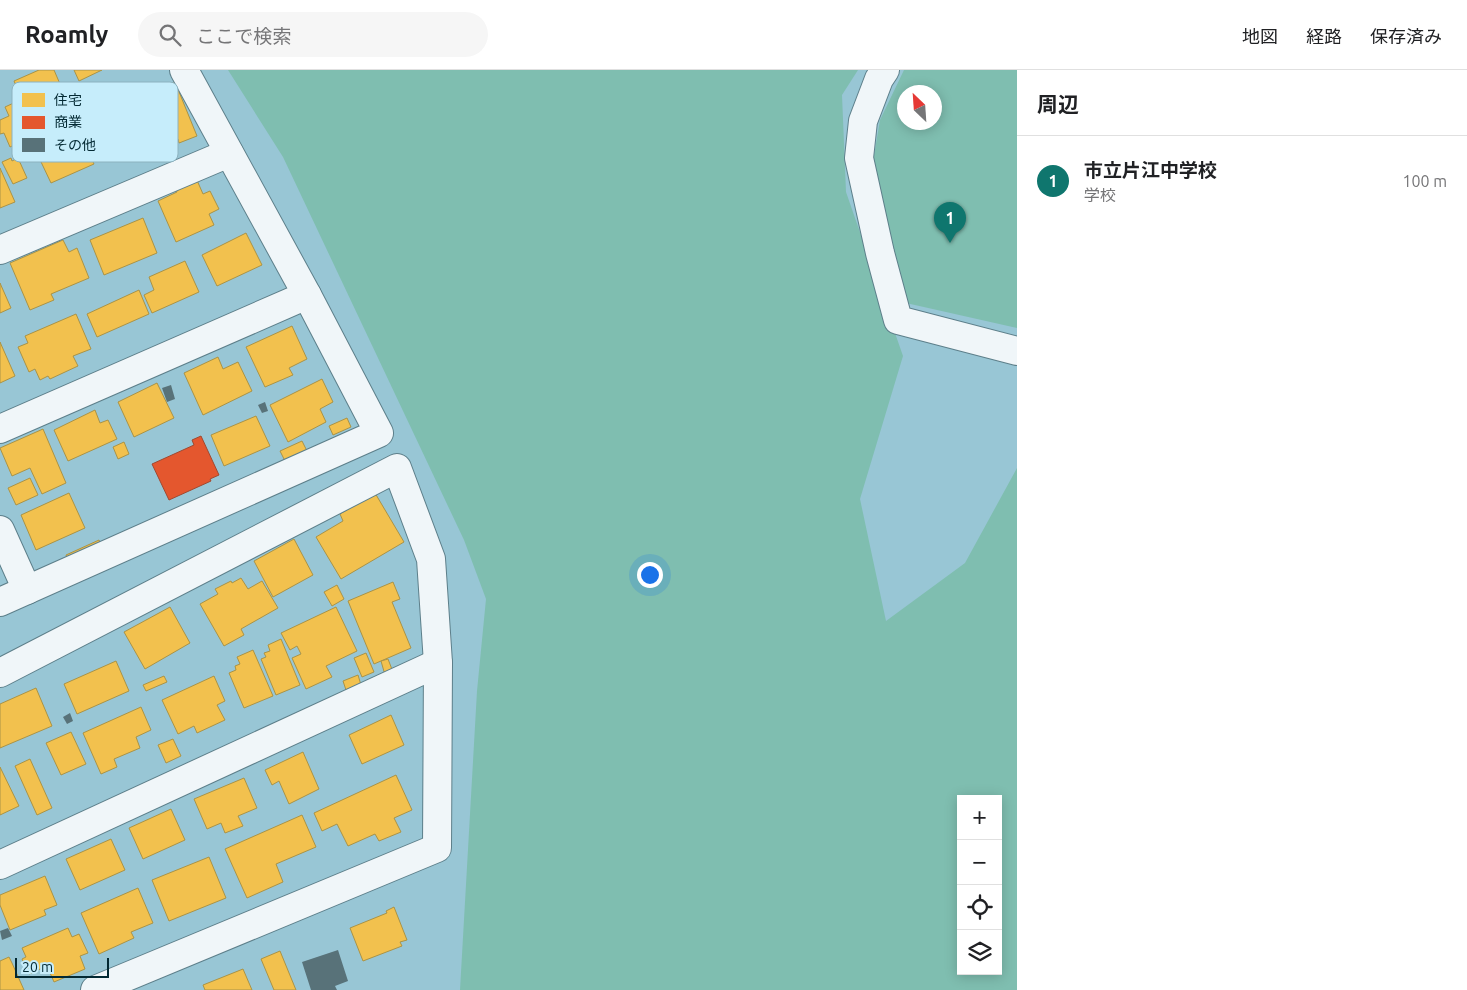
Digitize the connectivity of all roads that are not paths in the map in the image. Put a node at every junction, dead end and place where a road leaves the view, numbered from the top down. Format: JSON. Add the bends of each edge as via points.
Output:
{"nodes":[{"id":1,"x":184,"y":70,"type":"edge"},
{"id":2,"x":884,"y":70,"type":"edge"},
{"id":3,"x":229,"y":153,"type":"junction"},
{"id":4,"x":0,"y":250,"type":"edge"},
{"id":5,"x":307,"y":296,"type":"junction"},
{"id":6,"x":1017,"y":351,"type":"edge"},
{"id":7,"x":0,"y":429,"type":"edge"},
{"id":8,"x":0,"y":530,"type":"edge"},
{"id":9,"x":27,"y":590,"type":"junction"},
{"id":10,"x":0,"y":602,"type":"edge"},
{"id":11,"x":438,"y":663,"type":"junction"},
{"id":12,"x":0,"y":673,"type":"edge"},
{"id":13,"x":0,"y":865,"type":"edge"},
{"id":14,"x":95,"y":990,"type":"edge"}],
"edges":[{"from":1,"to":3,"type":"street"},
{"from":2,"to":6,"type":"street","via":[[863,121],[860,158],[898,320]]},
{"from":3,"to":4,"type":"street"},
{"from":3,"to":5,"type":"street"},
{"from":5,"to":7,"type":"street"},
{"from":5,"to":9,"type":"street","via":[[379,433]]},
{"from":8,"to":9,"type":"street"},
{"from":9,"to":10,"type":"street"},
{"from":11,"to":12,"type":"street","via":[[431,559],[397,468]]},
{"from":11,"to":13,"type":"street"},
{"from":11,"to":14,"type":"street","via":[[437,848]]}]}
